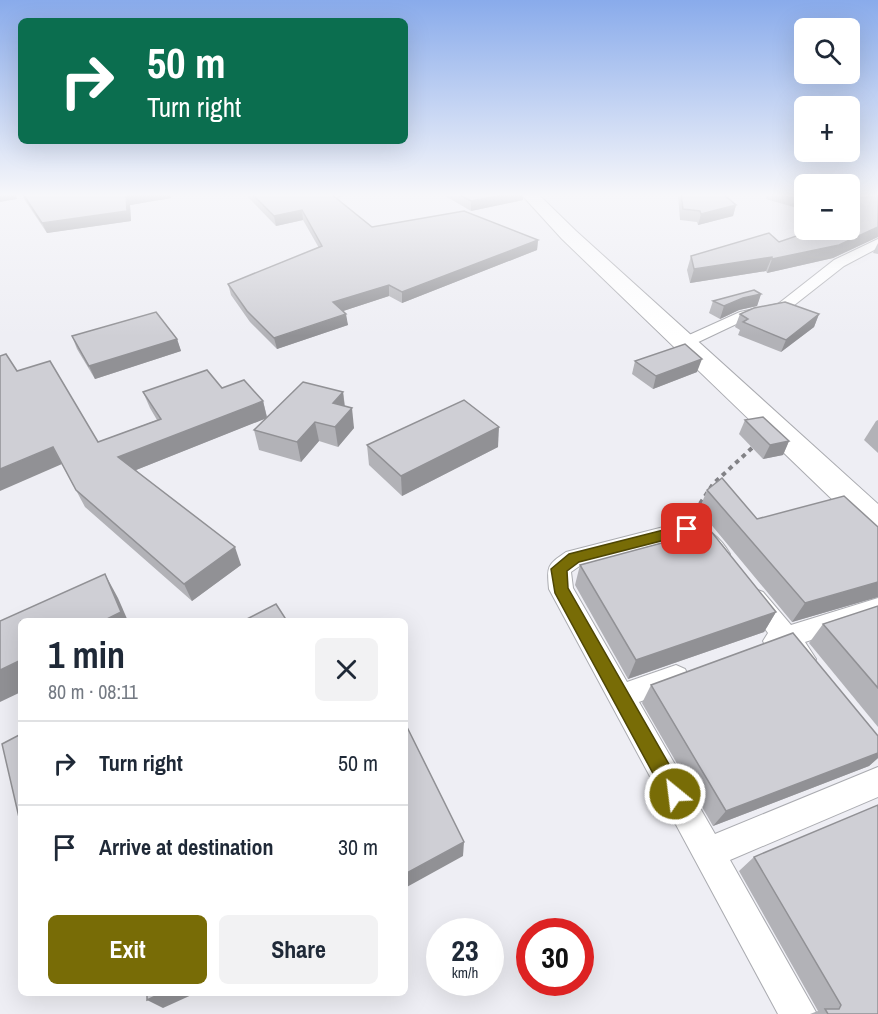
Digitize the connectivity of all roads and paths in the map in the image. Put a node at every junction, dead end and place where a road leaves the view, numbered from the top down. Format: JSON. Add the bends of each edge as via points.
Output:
{"nodes":[{"id":1,"x":576,"y":241,"type":"edge"},
{"id":2,"x":878,"y":243,"type":"edge"},
{"id":3,"x":684,"y":343,"type":"junction"},
{"id":4,"x":752,"y":447,"type":"dead end"},
{"id":5,"x":878,"y":523,"type":"edge"},
{"id":6,"x":687,"y":529,"type":"junction"},
{"id":7,"x":878,"y":608,"type":"edge"},
{"id":8,"x":786,"y":637,"type":"junction"},
{"id":9,"x":753,"y":649,"type":"edge"},
{"id":10,"x":698,"y":669,"type":"edge"},
{"id":11,"x":821,"y":682,"type":"edge"},
{"id":12,"x":621,"y":696,"type":"junction"},
{"id":13,"x":878,"y":782,"type":"edge"},
{"id":14,"x":708,"y":853,"type":"junction"},
{"id":15,"x":798,"y":1014,"type":"edge"}],
"edges":[{"from":1,"to":3,"type":"main road"},
{"from":2,"to":3,"type":"street","via":[[839,263],[783,307],[745,315]]},
{"from":3,"to":5,"type":"main road"},
{"from":4,"to":6,"type":"path","via":[[700,500]]},
{"from":6,"to":8,"type":"street","via":[[711,543]]},
{"from":6,"to":12,"type":"street","via":[[574,558],[559,569],[561,589]]},
{"from":7,"to":8,"type":"street"},
{"from":8,"to":9,"type":"street"},
{"from":8,"to":11,"type":"street"},
{"from":10,"to":12,"type":"street"},
{"from":12,"to":14,"type":"street"},
{"from":13,"to":14,"type":"street"},
{"from":14,"to":15,"type":"street"}]}
